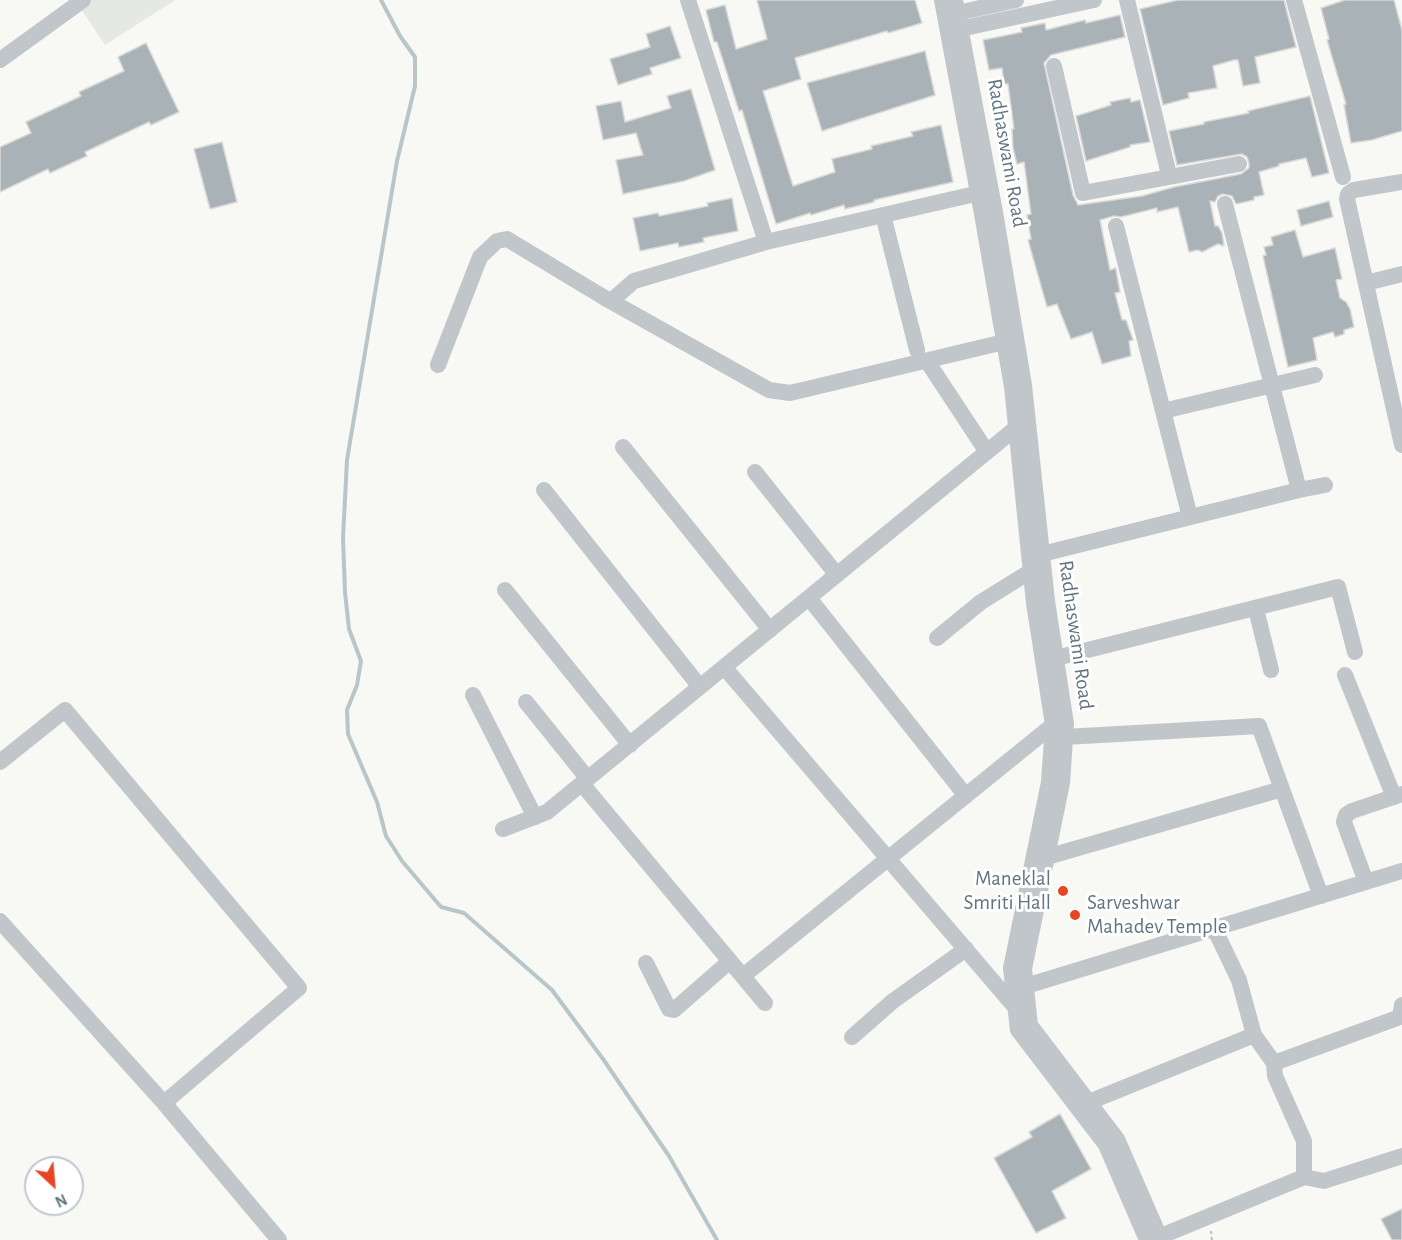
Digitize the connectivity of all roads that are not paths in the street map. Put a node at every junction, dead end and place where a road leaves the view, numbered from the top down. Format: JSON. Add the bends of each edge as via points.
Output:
{"nodes":[{"id":1,"x":83,"y":0,"type":"edge"},
{"id":2,"x":1017,"y":0,"type":"edge"},
{"id":3,"x":1094,"y":0,"type":"edge"},
{"id":4,"x":1127,"y":0,"type":"edge"},
{"id":5,"x":1294,"y":0,"type":"edge"},
{"id":6,"x":692,"y":1,"type":"edge"},
{"id":7,"x":952,"y":15,"type":"edge"},
{"id":8,"x":0,"y":60,"type":"edge"},
{"id":9,"x":1054,"y":66,"type":"dead end"},
{"id":10,"x":1239,"y":164,"type":"dead end"},
{"id":11,"x":1168,"y":176,"type":"junction"},
{"id":12,"x":1343,"y":177,"type":"dead end"},
{"id":13,"x":1402,"y":182,"type":"edge"},
{"id":14,"x":985,"y":191,"type":"junction"},
{"id":15,"x":1225,"y":204,"type":"dead end"},
{"id":16,"x":883,"y":215,"type":"junction"},
{"id":17,"x":1116,"y":226,"type":"dead end"},
{"id":18,"x":766,"y":242,"type":"junction"},
{"id":19,"x":1402,"y":274,"type":"edge"},
{"id":20,"x":1366,"y":283,"type":"junction"},
{"id":21,"x":610,"y":301,"type":"junction"},
{"id":22,"x":1004,"y":342,"type":"junction"},
{"id":23,"x":922,"y":355,"type":"junction"},
{"id":24,"x":438,"y":365,"type":"dead end"},
{"id":25,"x":1394,"y":372,"type":"edge"},
{"id":26,"x":1315,"y":375,"type":"dead end"},
{"id":27,"x":1272,"y":385,"type":"junction"},
{"id":28,"x":1163,"y":411,"type":"junction"},
{"id":29,"x":1016,"y":428,"type":"junction"},
{"id":30,"x":1402,"y":445,"type":"edge"},
{"id":31,"x":623,"y":447,"type":"dead end"},
{"id":32,"x":987,"y":452,"type":"junction"},
{"id":33,"x":755,"y":472,"type":"dead end"},
{"id":34,"x":1325,"y":485,"type":"dead end"},
{"id":35,"x":544,"y":490,"type":"dead end"},
{"id":36,"x":1299,"y":490,"type":"junction"},
{"id":37,"x":1190,"y":517,"type":"junction"},
{"id":38,"x":1042,"y":554,"type":"junction"},
{"id":39,"x":1031,"y":572,"type":"junction"},
{"id":40,"x":837,"y":575,"type":"junction"},
{"id":41,"x":505,"y":590,"type":"dead end"},
{"id":42,"x":809,"y":598,"type":"junction"},
{"id":43,"x":1256,"y":609,"type":"junction"},
{"id":44,"x":770,"y":630,"type":"junction"},
{"id":45,"x":936,"y":638,"type":"dead end"},
{"id":46,"x":1355,"y":652,"type":"dead end"},
{"id":47,"x":1056,"y":658,"type":"junction"},
{"id":48,"x":724,"y":668,"type":"junction"},
{"id":49,"x":1271,"y":670,"type":"dead end"},
{"id":50,"x":1345,"y":675,"type":"dead end"},
{"id":51,"x":700,"y":687,"type":"junction"},
{"id":52,"x":473,"y":695,"type":"dead end"},
{"id":53,"x":526,"y":702,"type":"dead end"},
{"id":54,"x":1053,"y":724,"type":"junction"},
{"id":55,"x":1065,"y":737,"type":"junction"},
{"id":56,"x":630,"y":745,"type":"junction"},
{"id":57,"x":0,"y":762,"type":"edge"},
{"id":58,"x":585,"y":782,"type":"junction"},
{"id":59,"x":1282,"y":789,"type":"junction"},
{"id":60,"x":966,"y":796,"type":"junction"},
{"id":61,"x":1398,"y":796,"type":"edge"},
{"id":62,"x":535,"y":817,"type":"junction"},
{"id":63,"x":503,"y":829,"type":"dead end"},
{"id":64,"x":1047,"y":857,"type":"junction"},
{"id":65,"x":888,"y":858,"type":"junction"},
{"id":66,"x":1402,"y":871,"type":"edge"},
{"id":67,"x":1366,"y":882,"type":"junction"},
{"id":68,"x":1321,"y":896,"type":"junction"},
{"id":69,"x":0,"y":921,"type":"edge"},
{"id":70,"x":1214,"y":928,"type":"junction"},
{"id":71,"x":966,"y":949,"type":"junction"},
{"id":72,"x":730,"y":961,"type":"junction"},
{"id":73,"x":646,"y":963,"type":"dead end"},
{"id":74,"x":743,"y":976,"type":"junction"},
{"id":75,"x":1026,"y":986,"type":"junction"},
{"id":76,"x":765,"y":1003,"type":"dead end"},
{"id":77,"x":1402,"y":1005,"type":"edge"},
{"id":78,"x":1015,"y":1007,"type":"junction"},
{"id":79,"x":1254,"y":1035,"type":"junction"},
{"id":80,"x":852,"y":1037,"type":"dead end"},
{"id":81,"x":1274,"y":1063,"type":"junction"},
{"id":82,"x":1089,"y":1102,"type":"junction"},
{"id":83,"x":164,"y":1103,"type":"junction"},
{"id":84,"x":1402,"y":1156,"type":"edge"},
{"id":85,"x":1304,"y":1177,"type":"junction"},
{"id":86,"x":1156,"y":1239,"type":"edge"},
{"id":87,"x":279,"y":1240,"type":"edge"}],
"edges":[{"from":1,"to":8,"type":"street"},
{"from":2,"to":7,"type":"street"},
{"from":3,"to":7,"type":"street"},
{"from":4,"to":11,"type":"street"},
{"from":5,"to":12,"type":"street"},
{"from":6,"to":18,"type":"street"},
{"from":7,"to":14,"type":"street","name":"Radhaswami Road"},
{"from":9,"to":11,"type":"street","via":[[1083,193]]},
{"from":10,"to":11,"type":"street"},
{"from":13,"to":20,"type":"street","via":[[1348,194]]},
{"from":14,"to":16,"type":"street"},
{"from":14,"to":22,"type":"street","name":"Radhaswami Road"},
{"from":14,"to":38,"type":"street","name":"Radhaswami Road","via":[[1024,385]]},
{"from":15,"to":27,"type":"street"},
{"from":16,"to":18,"type":"street"},
{"from":16,"to":23,"type":"street"},
{"from":17,"to":28,"type":"street"},
{"from":18,"to":21,"type":"street","via":[[634,281]]},
{"from":19,"to":20,"type":"street"},
{"from":20,"to":25,"type":"street"},
{"from":21,"to":23,"type":"street","via":[[769,390],[790,393]]},
{"from":21,"to":24,"type":"street","via":[[507,238],[497,241],[480,257]]},
{"from":22,"to":23,"type":"street"},
{"from":22,"to":29,"type":"street","name":"Radhaswami Road"},
{"from":23,"to":32,"type":"street"},
{"from":25,"to":30,"type":"street"},
{"from":26,"to":27,"type":"street"},
{"from":27,"to":28,"type":"street"},
{"from":27,"to":36,"type":"street"},
{"from":28,"to":37,"type":"street"},
{"from":29,"to":32,"type":"street"},
{"from":29,"to":39,"type":"street","name":"Radhaswami Road"},
{"from":31,"to":44,"type":"street"},
{"from":32,"to":40,"type":"street"},
{"from":33,"to":40,"type":"street"},
{"from":34,"to":36,"type":"street"},
{"from":35,"to":51,"type":"street"},
{"from":36,"to":37,"type":"street"},
{"from":37,"to":38,"type":"street"},
{"from":38,"to":47,"type":"street","name":"Radhaswami Road"},
{"from":39,"to":45,"type":"street","via":[[981,602]]},
{"from":39,"to":54,"type":"street","name":"Radhaswami Road"},
{"from":40,"to":42,"type":"street"},
{"from":41,"to":56,"type":"street"},
{"from":42,"to":44,"type":"street"},
{"from":42,"to":60,"type":"street"},
{"from":43,"to":46,"type":"street","via":[[1338,587]]},
{"from":43,"to":47,"type":"street"},
{"from":43,"to":49,"type":"street"},
{"from":44,"to":48,"type":"street"},
{"from":47,"to":55,"type":"street","name":"Radhaswami Road"},
{"from":48,"to":51,"type":"street"},
{"from":48,"to":65,"type":"street"},
{"from":50,"to":61,"type":"street"},
{"from":51,"to":56,"type":"street"},
{"from":52,"to":62,"type":"street"},
{"from":53,"to":58,"type":"street"},
{"from":54,"to":60,"type":"street"},
{"from":54,"to":78,"type":"street","name":"Radhaswami Road","via":[[1049,782],[1011,968]]},
{"from":55,"to":59,"type":"street","via":[[1259,726]]},
{"from":55,"to":64,"type":"street","name":"Radhaswami Road","via":[[1062,783]]},
{"from":56,"to":58,"type":"street"},
{"from":57,"to":83,"type":"street","via":[[65,711],[299,987]]},
{"from":58,"to":62,"type":"street"},
{"from":58,"to":72,"type":"street"},
{"from":59,"to":64,"type":"street"},
{"from":59,"to":68,"type":"street"},
{"from":60,"to":65,"type":"street"},
{"from":61,"to":67,"type":"street","via":[[1346,815],[1344,822]]},
{"from":62,"to":63,"type":"street"},
{"from":64,"to":75,"type":"street","name":"Radhaswami Road","via":[[1024,969]]},
{"from":65,"to":71,"type":"street"},
{"from":65,"to":74,"type":"street"},
{"from":66,"to":67,"type":"street"},
{"from":67,"to":68,"type":"street"},
{"from":68,"to":70,"type":"street"},
{"from":69,"to":83,"type":"street"},
{"from":70,"to":75,"type":"street"},
{"from":70,"to":79,"type":"street","via":[[1239,980]]},
{"from":71,"to":78,"type":"street"},
{"from":71,"to":80,"type":"street","via":[[893,1001]]},
{"from":72,"to":73,"type":"street","via":[[674,1010],[669,1009]]},
{"from":72,"to":74,"type":"street"},
{"from":74,"to":76,"type":"street"},
{"from":75,"to":82,"type":"street","name":"Radhaswami Road","via":[[1030,1025]]},
{"from":77,"to":81,"type":"street","via":[[1400,1017]]},
{"from":78,"to":86,"type":"street","name":"Radhaswami Road","via":[[1018,1030],[1106,1146]]},
{"from":79,"to":81,"type":"street"},
{"from":79,"to":82,"type":"street"},
{"from":81,"to":85,"type":"street","via":[[1275,1076],[1304,1141]]},
{"from":82,"to":86,"type":"street","name":"Radhaswami Road","via":[[1117,1139]]},
{"from":83,"to":87,"type":"street"},
{"from":84,"to":85,"type":"street","via":[[1324,1181]]},
{"from":85,"to":86,"type":"street"}]}
